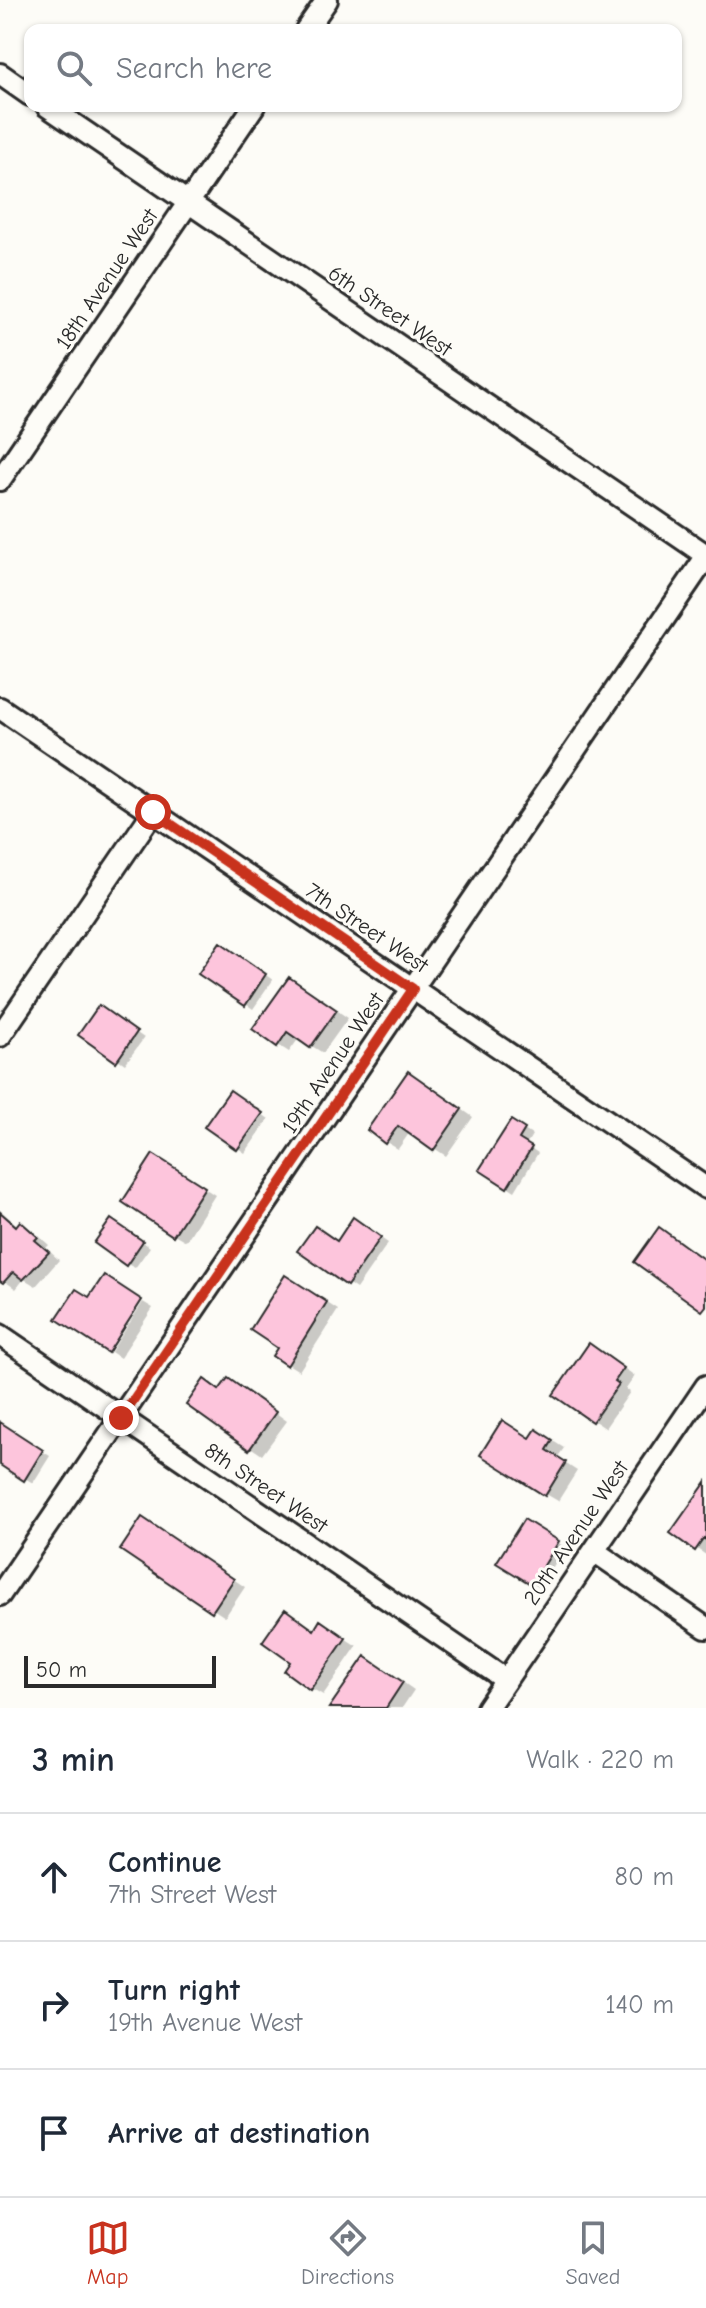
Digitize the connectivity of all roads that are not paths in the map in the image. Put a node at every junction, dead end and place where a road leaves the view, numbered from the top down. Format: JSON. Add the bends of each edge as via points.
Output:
{"nodes":[{"id":1,"x":327,"y":0,"type":"edge"},
{"id":2,"x":310,"y":24,"type":"edge"},
{"id":3,"x":0,"y":74,"type":"edge"},
{"id":4,"x":24,"y":91,"type":"edge"},
{"id":5,"x":56,"y":112,"type":"edge"},
{"id":6,"x":250,"y":112,"type":"edge"},
{"id":7,"x":189,"y":203,"type":"junction"},
{"id":8,"x":0,"y":480,"type":"edge"},
{"id":9,"x":706,"y":556,"type":"edge"},
{"id":10,"x":0,"y":708,"type":"edge"},
{"id":11,"x":153,"y":812,"type":"junction"},
{"id":12,"x":413,"y":989,"type":"junction"},
{"id":13,"x":0,"y":1036,"type":"edge"},
{"id":14,"x":706,"y":1188,"type":"edge"},
{"id":15,"x":0,"y":1335,"type":"edge"},
{"id":16,"x":706,"y":1386,"type":"edge"},
{"id":17,"x":121,"y":1418,"type":"junction"},
{"id":18,"x":594,"y":1551,"type":"junction"},
{"id":19,"x":0,"y":1595,"type":"edge"},
{"id":20,"x":706,"y":1628,"type":"edge"},
{"id":21,"x":506,"y":1680,"type":"junction"},
{"id":22,"x":487,"y":1708,"type":"edge"}],
"edges":[{"from":1,"to":2,"type":"street"},
{"from":3,"to":4,"type":"street"},
{"from":5,"to":7,"type":"street","name":"6th Street West"},
{"from":6,"to":7,"type":"street","name":"18th Avenue West"},
{"from":7,"to":8,"type":"street","name":"18th Avenue West"},
{"from":7,"to":9,"type":"street","name":"6th Street West"},
{"from":9,"to":12,"type":"street","name":"19th Avenue West"},
{"from":10,"to":11,"type":"street","name":"7th Street West"},
{"from":11,"to":12,"type":"street","name":"7th Street West"},
{"from":11,"to":13,"type":"street"},
{"from":12,"to":14,"type":"street","name":"7th Street West"},
{"from":12,"to":17,"type":"street","name":"19th Avenue West"},
{"from":15,"to":17,"type":"street","name":"8th Street West"},
{"from":16,"to":18,"type":"street","name":"20th Avenue West"},
{"from":17,"to":19,"type":"street","name":"19th Avenue West"},
{"from":17,"to":21,"type":"street","name":"8th Street West"},
{"from":18,"to":20,"type":"street"},
{"from":18,"to":21,"type":"street","name":"20th Avenue West"},
{"from":21,"to":22,"type":"street","name":"20th Avenue West"}]}
